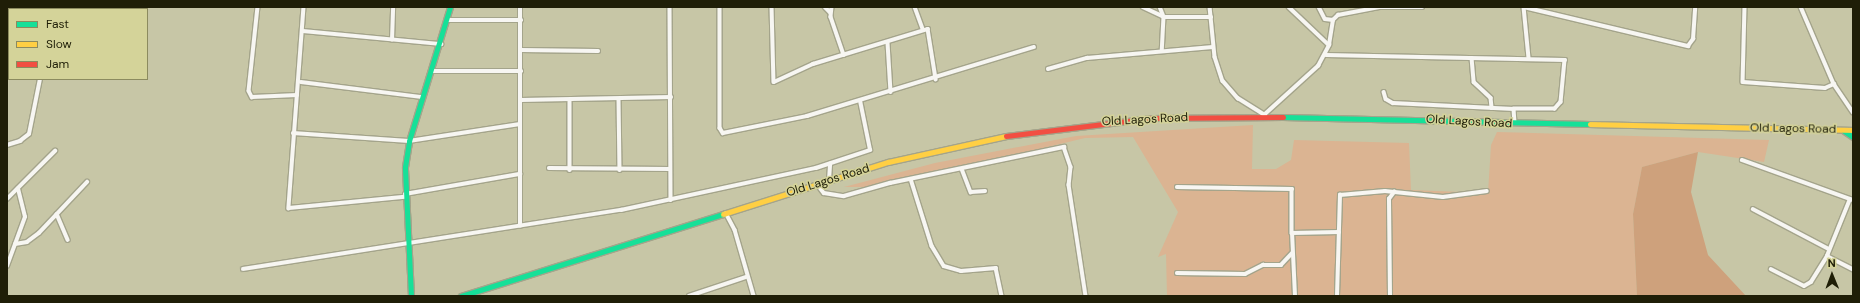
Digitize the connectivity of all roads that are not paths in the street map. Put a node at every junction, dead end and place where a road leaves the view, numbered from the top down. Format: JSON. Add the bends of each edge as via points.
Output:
{"nodes":[{"id":1,"x":258,"y":7,"type":"edge"},
{"id":2,"x":304,"y":7,"type":"edge"},
{"id":3,"x":393,"y":7,"type":"edge"},
{"id":4,"x":450,"y":7,"type":"edge"},
{"id":5,"x":520,"y":7,"type":"edge"},
{"id":6,"x":670,"y":7,"type":"edge"},
{"id":7,"x":720,"y":7,"type":"edge"},
{"id":8,"x":772,"y":7,"type":"edge"},
{"id":9,"x":825,"y":7,"type":"edge"},
{"id":10,"x":832,"y":7,"type":"edge"},
{"id":11,"x":915,"y":7,"type":"edge"},
{"id":12,"x":1143,"y":7,"type":"edge"},
{"id":13,"x":1160,"y":7,"type":"edge"},
{"id":14,"x":1210,"y":7,"type":"edge"},
{"id":15,"x":1289,"y":7,"type":"edge"},
{"id":16,"x":1319,"y":7,"type":"edge"},
{"id":17,"x":1398,"y":7,"type":"edge"},
{"id":18,"x":1422,"y":7,"type":"edge"},
{"id":19,"x":1524,"y":7,"type":"edge"},
{"id":20,"x":1695,"y":7,"type":"edge"},
{"id":21,"x":1745,"y":7,"type":"edge"},
{"id":22,"x":1801,"y":7,"type":"edge"},
{"id":23,"x":1369,"y":8,"type":"edge"},
{"id":24,"x":830,"y":12,"type":"junction"},
{"id":25,"x":1164,"y":17,"type":"junction"},
{"id":26,"x":1211,"y":17,"type":"junction"},
{"id":27,"x":448,"y":20,"type":"junction"},
{"id":28,"x":521,"y":20,"type":"junction"},
{"id":29,"x":1333,"y":20,"type":"junction"},
{"id":30,"x":923,"y":29,"type":"junction"},
{"id":31,"x":303,"y":31,"type":"junction"},
{"id":32,"x":392,"y":40,"type":"junction"},
{"id":33,"x":888,"y":43,"type":"junction"},
{"id":34,"x":441,"y":44,"type":"junction"},
{"id":35,"x":1329,"y":45,"type":"junction"},
{"id":36,"x":1034,"y":47,"type":"dead end"},
{"id":37,"x":1213,"y":47,"type":"junction"},
{"id":38,"x":521,"y":50,"type":"junction"},
{"id":39,"x":598,"y":51,"type":"dead end"},
{"id":40,"x":1162,"y":51,"type":"junction"},
{"id":41,"x":844,"y":55,"type":"junction"},
{"id":42,"x":1326,"y":55,"type":"junction"},
{"id":43,"x":1472,"y":58,"type":"junction"},
{"id":44,"x":1528,"y":58,"type":"junction"},
{"id":45,"x":1048,"y":69,"type":"dead end"},
{"id":46,"x":432,"y":71,"type":"junction"},
{"id":47,"x":521,"y":71,"type":"junction"},
{"id":48,"x":936,"y":79,"type":"junction"},
{"id":49,"x":40,"y":80,"type":"edge"},
{"id":50,"x":300,"y":82,"type":"junction"},
{"id":51,"x":1834,"y":84,"type":"junction"},
{"id":52,"x":891,"y":92,"type":"junction"},
{"id":53,"x":1384,"y":92,"type":"dead end"},
{"id":54,"x":297,"y":95,"type":"junction"},
{"id":55,"x":671,"y":97,"type":"junction"},
{"id":56,"x":422,"y":98,"type":"junction"},
{"id":57,"x":619,"y":99,"type":"junction"},
{"id":58,"x":521,"y":100,"type":"junction"},
{"id":59,"x":570,"y":100,"type":"junction"},
{"id":60,"x":860,"y":100,"type":"junction"},
{"id":61,"x":1492,"y":108,"type":"junction"},
{"id":62,"x":1514,"y":110,"type":"junction"},
{"id":63,"x":1853,"y":112,"type":"edge"},
{"id":64,"x":1265,"y":116,"type":"junction"},
{"id":65,"x":520,"y":124,"type":"junction"},
{"id":66,"x":1515,"y":124,"type":"junction"},
{"id":67,"x":1843,"y":130,"type":"junction"},
{"id":68,"x":1853,"y":130,"type":"edge"},
{"id":69,"x":293,"y":133,"type":"junction"},
{"id":70,"x":1853,"y":137,"type":"edge"},
{"id":71,"x":408,"y":141,"type":"junction"},
{"id":72,"x":7,"y":145,"type":"edge"},
{"id":73,"x":55,"y":151,"type":"dead end"},
{"id":74,"x":1742,"y":160,"type":"dead end"},
{"id":75,"x":830,"y":164,"type":"junction"},
{"id":76,"x":549,"y":168,"type":"dead end"},
{"id":77,"x":670,"y":169,"type":"junction"},
{"id":78,"x":962,"y":169,"type":"junction"},
{"id":79,"x":570,"y":170,"type":"junction"},
{"id":80,"x":620,"y":170,"type":"junction"},
{"id":81,"x":520,"y":174,"type":"junction"},
{"id":82,"x":911,"y":179,"type":"junction"},
{"id":83,"x":829,"y":181,"type":"junction"},
{"id":84,"x":87,"y":182,"type":"dead end"},
{"id":85,"x":818,"y":185,"type":"junction"},
{"id":86,"x":1177,"y":187,"type":"dead end"},
{"id":87,"x":18,"y":189,"type":"junction"},
{"id":88,"x":985,"y":191,"type":"dead end"},
{"id":89,"x":1487,"y":191,"type":"dead end"},
{"id":90,"x":1394,"y":192,"type":"junction"},
{"id":91,"x":404,"y":196,"type":"junction"},
{"id":92,"x":7,"y":198,"type":"edge"},
{"id":93,"x":671,"y":200,"type":"junction"},
{"id":94,"x":1852,"y":200,"type":"edge"},
{"id":95,"x":1753,"y":209,"type":"dead end"},
{"id":96,"x":726,"y":213,"type":"junction"},
{"id":97,"x":57,"y":214,"type":"junction"},
{"id":98,"x":520,"y":226,"type":"junction"},
{"id":99,"x":1339,"y":232,"type":"junction"},
{"id":100,"x":1292,"y":233,"type":"junction"},
{"id":101,"x":68,"y":240,"type":"dead end"},
{"id":102,"x":15,"y":244,"type":"junction"},
{"id":103,"x":408,"y":244,"type":"junction"},
{"id":104,"x":1829,"y":248,"type":"junction"},
{"id":105,"x":1292,"y":253,"type":"junction"},
{"id":106,"x":1827,"y":256,"type":"junction"},
{"id":107,"x":7,"y":266,"type":"edge"},
{"id":108,"x":243,"y":269,"type":"dead end"},
{"id":109,"x":1853,"y":269,"type":"edge"},
{"id":110,"x":1771,"y":270,"type":"dead end"},
{"id":111,"x":1177,"y":273,"type":"dead end"},
{"id":112,"x":746,"y":277,"type":"junction"},
{"id":113,"x":411,"y":296,"type":"edge"},
{"id":114,"x":461,"y":296,"type":"edge"},
{"id":115,"x":689,"y":296,"type":"edge"},
{"id":116,"x":754,"y":296,"type":"edge"},
{"id":117,"x":1002,"y":296,"type":"edge"},
{"id":118,"x":1086,"y":296,"type":"edge"},
{"id":119,"x":1295,"y":296,"type":"edge"},
{"id":120,"x":1337,"y":296,"type":"edge"},
{"id":121,"x":1390,"y":296,"type":"edge"}],
"edges":[{"from":1,"to":54,"type":"street","via":[[249,91],[252,97]]},
{"from":2,"to":31,"type":"street"},
{"from":3,"to":32,"type":"street"},
{"from":4,"to":27,"type":"main road"},
{"from":5,"to":28,"type":"street"},
{"from":6,"to":55,"type":"street"},
{"from":7,"to":60,"type":"street","via":[[720,128],[723,133],[807,116]]},
{"from":8,"to":41,"type":"street","via":[[774,82]]},
{"from":9,"to":24,"type":"street"},
{"from":10,"to":24,"type":"street"},
{"from":11,"to":30,"type":"street"},
{"from":12,"to":25,"type":"street"},
{"from":13,"to":25,"type":"street"},
{"from":14,"to":26,"type":"street"},
{"from":15,"to":35,"type":"street"},
{"from":16,"to":29,"type":"street","via":[[1325,19]]},
{"from":17,"to":18,"type":"street"},
{"from":17,"to":23,"type":"street"},
{"from":19,"to":20,"type":"street","via":[[1688,46],[1693,39]]},
{"from":19,"to":44,"type":"street"},
{"from":21,"to":51,"type":"street","via":[[1743,82],[1825,88]]},
{"from":22,"to":51,"type":"street"},
{"from":23,"to":29,"type":"street","via":[[1338,15]]},
{"from":24,"to":41,"type":"street"},
{"from":25,"to":26,"type":"street"},
{"from":25,"to":40,"type":"street"},
{"from":26,"to":37,"type":"street"},
{"from":27,"to":28,"type":"street"},
{"from":27,"to":34,"type":"main road"},
{"from":28,"to":38,"type":"street"},
{"from":29,"to":35,"type":"street"},
{"from":30,"to":33,"type":"street","via":[[913,36]]},
{"from":30,"to":48,"type":"street","via":[[928,29],[931,34]]},
{"from":31,"to":32,"type":"street"},
{"from":31,"to":50,"type":"street"},
{"from":32,"to":34,"type":"street"},
{"from":33,"to":41,"type":"street","via":[[875,44]]},
{"from":33,"to":52,"type":"street"},
{"from":34,"to":46,"type":"main road"},
{"from":35,"to":42,"type":"street"},
{"from":36,"to":48,"type":"street","via":[[980,62]]},
{"from":37,"to":40,"type":"street"},
{"from":37,"to":64,"type":"street","via":[[1229,90]]},
{"from":38,"to":39,"type":"street"},
{"from":38,"to":47,"type":"street"},
{"from":40,"to":45,"type":"street","via":[[1087,58]]},
{"from":42,"to":43,"type":"street"},
{"from":42,"to":64,"type":"street","via":[[1303,84]]},
{"from":43,"to":44,"type":"street"},
{"from":43,"to":61,"type":"street","via":[[1474,82],[1490,98]]},
{"from":44,"to":62,"type":"street","via":[[1565,60],[1561,102],[1555,109]]},
{"from":46,"to":47,"type":"street"},
{"from":46,"to":56,"type":"main road"},
{"from":47,"to":58,"type":"street"},
{"from":48,"to":52,"type":"street","via":[[909,84]]},
{"from":49,"to":72,"type":"street","via":[[29,134],[20,141]]},
{"from":50,"to":54,"type":"street"},
{"from":50,"to":56,"type":"street"},
{"from":51,"to":63,"type":"street"},
{"from":52,"to":60,"type":"street"},
{"from":53,"to":61,"type":"street","via":[[1386,99],[1393,103]]},
{"from":54,"to":69,"type":"street"},
{"from":55,"to":57,"type":"street"},
{"from":55,"to":77,"type":"street"},
{"from":56,"to":71,"type":"main road"},
{"from":57,"to":59,"type":"street"},
{"from":57,"to":80,"type":"street"},
{"from":58,"to":59,"type":"street"},
{"from":58,"to":65,"type":"street"},
{"from":59,"to":79,"type":"street"},
{"from":60,"to":75,"type":"street","via":[[870,150]]},
{"from":61,"to":62,"type":"street"},
{"from":62,"to":66,"type":"street"},
{"from":64,"to":66,"type":"main road","name":"Old Lagos Road"},
{"from":64,"to":83,"type":"main road","name":"Old Lagos Road","via":[[1152,118],[1034,131],[888,162]]},
{"from":65,"to":71,"type":"street"},
{"from":65,"to":81,"type":"street"},
{"from":66,"to":67,"type":"main road","name":"Old Lagos Road"},
{"from":67,"to":68,"type":"main road","name":"Old Lagos Road"},
{"from":67,"to":70,"type":"main road"},
{"from":69,"to":71,"type":"street"},
{"from":69,"to":91,"type":"street","via":[[288,204],[292,210]]},
{"from":71,"to":91,"type":"main road"},
{"from":73,"to":87,"type":"street"},
{"from":74,"to":94,"type":"street"},
{"from":75,"to":83,"type":"street"},
{"from":75,"to":93,"type":"street"},
{"from":76,"to":79,"type":"street"},
{"from":77,"to":80,"type":"street"},
{"from":77,"to":93,"type":"street"},
{"from":78,"to":82,"type":"street"},
{"from":78,"to":88,"type":"street","via":[[971,192]]},
{"from":78,"to":118,"type":"street","via":[[1064,148],[1071,167],[1069,185]]},
{"from":79,"to":80,"type":"street"},
{"from":81,"to":91,"type":"street"},
{"from":81,"to":98,"type":"street"},
{"from":82,"to":85,"type":"street","via":[[844,196],[824,193]]},
{"from":82,"to":117,"type":"street","via":[[925,228],[941,262],[954,270],[996,268]]},
{"from":83,"to":85,"type":"main road","name":"Old Lagos Road"},
{"from":84,"to":97,"type":"street"},
{"from":85,"to":96,"type":"main road","name":"Old Lagos Road"},
{"from":86,"to":100,"type":"street","via":[[1292,189]]},
{"from":87,"to":92,"type":"street"},
{"from":87,"to":102,"type":"street","via":[[26,209]]},
{"from":89,"to":90,"type":"street","via":[[1444,197]]},
{"from":90,"to":99,"type":"street","via":[[1340,195]]},
{"from":90,"to":121,"type":"street","via":[[1389,199]]},
{"from":91,"to":103,"type":"main road"},
{"from":93,"to":98,"type":"street"},
{"from":94,"to":104,"type":"street"},
{"from":95,"to":104,"type":"street"},
{"from":96,"to":112,"type":"street","via":[[735,230]]},
{"from":96,"to":114,"type":"main road","name":"Old Lagos Road"},
{"from":97,"to":101,"type":"street"},
{"from":97,"to":102,"type":"street","via":[[27,242]]},
{"from":98,"to":103,"type":"street"},
{"from":99,"to":100,"type":"street"},
{"from":99,"to":120,"type":"street"},
{"from":100,"to":105,"type":"street"},
{"from":102,"to":107,"type":"street"},
{"from":103,"to":108,"type":"street"},
{"from":103,"to":113,"type":"main road"},
{"from":104,"to":106,"type":"street"},
{"from":105,"to":111,"type":"street","via":[[1281,265],[1264,265],[1245,274]]},
{"from":105,"to":119,"type":"street"},
{"from":106,"to":109,"type":"street"},
{"from":106,"to":110,"type":"street","via":[[1811,282],[1804,286]]},
{"from":112,"to":115,"type":"street"},
{"from":112,"to":116,"type":"street"}]}
